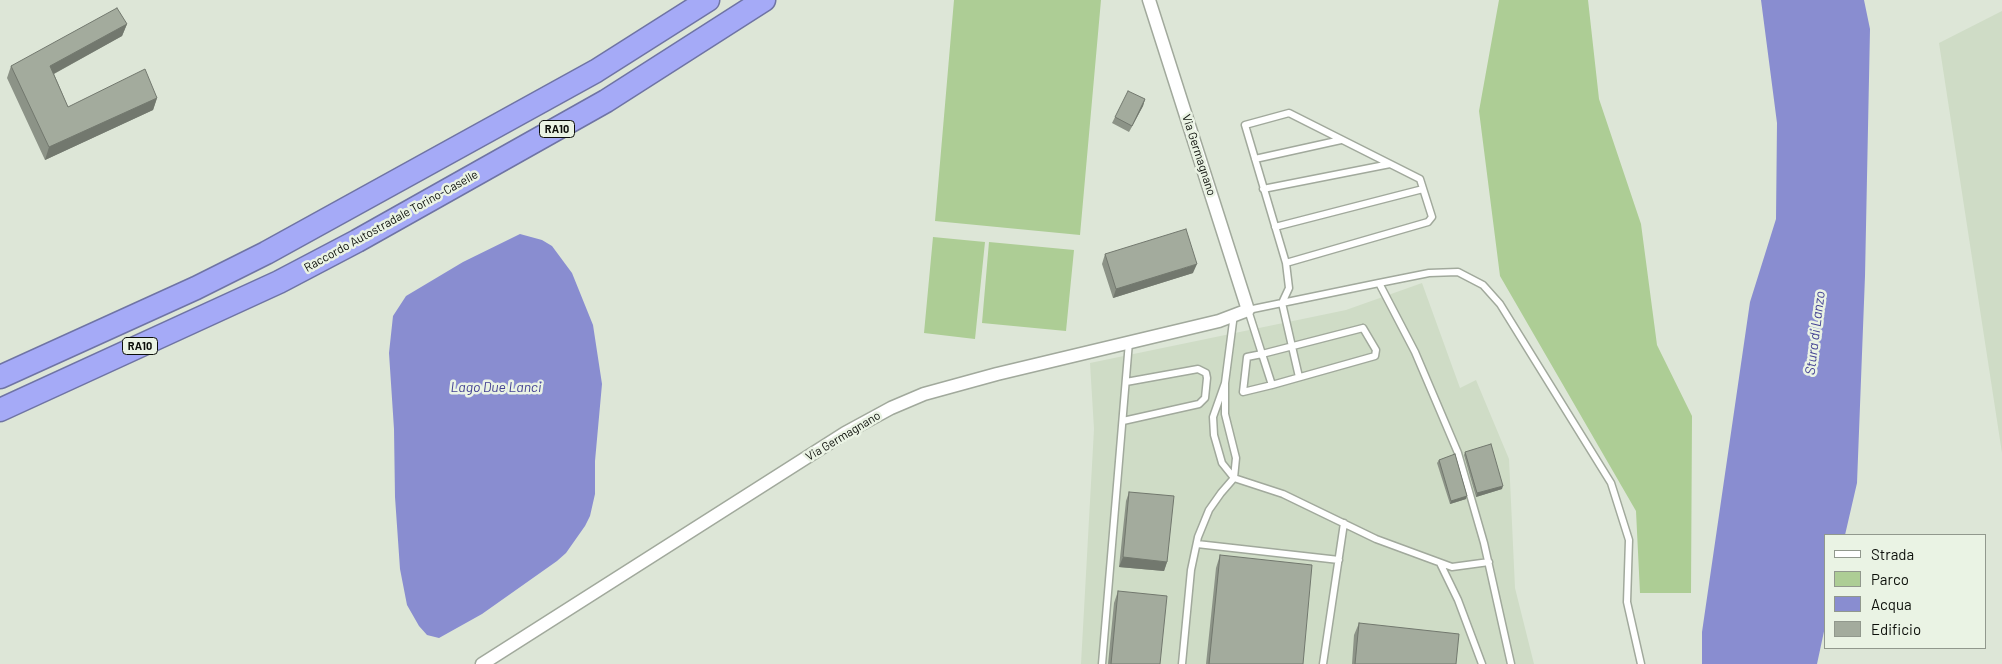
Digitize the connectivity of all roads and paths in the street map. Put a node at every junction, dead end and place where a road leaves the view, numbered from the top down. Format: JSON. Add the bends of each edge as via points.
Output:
{"nodes":[{"id":1,"x":708,"y":0,"type":"edge"},
{"id":2,"x":764,"y":0,"type":"edge"},
{"id":3,"x":1149,"y":0,"type":"edge"},
{"id":4,"x":1342,"y":140,"type":"junction"},
{"id":5,"x":1255,"y":159,"type":"junction"},
{"id":6,"x":1390,"y":164,"type":"junction"},
{"id":7,"x":1263,"y":189,"type":"junction"},
{"id":8,"x":1423,"y":189,"type":"junction"},
{"id":9,"x":1275,"y":227,"type":"junction"},
{"id":10,"x":1286,"y":263,"type":"junction"},
{"id":11,"x":1378,"y":283,"type":"junction"},
{"id":12,"x":1282,"y":304,"type":"junction"},
{"id":13,"x":1248,"y":310,"type":"junction"},
{"id":14,"x":1234,"y":314,"type":"junction"},
{"id":15,"x":1129,"y":342,"type":"junction"},
{"id":16,"x":1292,"y":346,"type":"junction"},
{"id":17,"x":1262,"y":354,"type":"junction"},
{"id":18,"x":0,"y":377,"type":"edge"},
{"id":19,"x":1299,"y":377,"type":"junction"},
{"id":20,"x":1126,"y":382,"type":"junction"},
{"id":21,"x":1225,"y":383,"type":"junction"},
{"id":22,"x":1272,"y":385,"type":"junction"},
{"id":23,"x":0,"y":410,"type":"edge"},
{"id":24,"x":1123,"y":421,"type":"junction"},
{"id":25,"x":1234,"y":478,"type":"junction"},
{"id":26,"x":1344,"y":523,"type":"junction"},
{"id":27,"x":1197,"y":544,"type":"junction"},
{"id":28,"x":1339,"y":560,"type":"junction"},
{"id":29,"x":1488,"y":562,"type":"junction"},
{"id":30,"x":1440,"y":563,"type":"junction"},
{"id":31,"x":482,"y":664,"type":"edge"},
{"id":32,"x":1102,"y":664,"type":"edge"},
{"id":33,"x":1182,"y":664,"type":"edge"},
{"id":34,"x":1323,"y":664,"type":"edge"},
{"id":35,"x":1482,"y":664,"type":"edge"},
{"id":36,"x":1511,"y":664,"type":"edge"},
{"id":37,"x":1641,"y":664,"type":"edge"}],
"edges":[{"from":1,"to":18,"type":"highway","number":"RA10","via":[[596,71],[266,253]]},
{"from":2,"to":23,"type":"highway","name":"Raccordo Autostradale Torino-Caselle","number":"RA10","via":[[606,101],[344,248],[279,282]]},
{"from":3,"to":13,"type":"street","name":"Via Germagnano"},
{"from":4,"to":5,"type":"lane"},
{"from":4,"to":5,"type":"lane","via":[[1289,113],[1245,125]]},
{"from":4,"to":6,"type":"lane"},
{"from":5,"to":7,"type":"lane"},
{"from":6,"to":7,"type":"lane"},
{"from":6,"to":8,"type":"lane","via":[[1420,179]]},
{"from":7,"to":9,"type":"lane"},
{"from":8,"to":9,"type":"lane"},
{"from":8,"to":10,"type":"lane","via":[[1432,217],[1428,222]]},
{"from":9,"to":10,"type":"lane"},
{"from":10,"to":12,"type":"lane","via":[[1289,288]]},
{"from":11,"to":12,"type":"lane","name":"Via Germagnano"},
{"from":11,"to":29,"type":"lane","via":[[1416,352],[1458,453]]},
{"from":11,"to":37,"type":"lane","name":"Via Germagnano","via":[[1429,273],[1458,272],[1482,285],[1500,304],[1611,483],[1629,540],[1627,602]]},
{"from":12,"to":13,"type":"lane","name":"Via Germagnano"},
{"from":12,"to":16,"type":"lane"},
{"from":13,"to":14,"type":"street","name":"Via Germagnano"},
{"from":13,"to":17,"type":"lane"},
{"from":14,"to":15,"type":"street","name":"Via Germagnano","via":[[1219,321]]},
{"from":14,"to":21,"type":"lane"},
{"from":15,"to":20,"type":"lane"},
{"from":15,"to":31,"type":"street","name":"Via Germagnano","via":[[924,394],[891,408],[845,433]]},
{"from":16,"to":17,"type":"lane"},
{"from":16,"to":19,"type":"lane"},
{"from":16,"to":19,"type":"lane","via":[[1363,328],[1376,350],[1375,356]]},
{"from":17,"to":22,"type":"lane"},
{"from":17,"to":22,"type":"lane","via":[[1246,358],[1243,392]]},
{"from":19,"to":22,"type":"lane"},
{"from":20,"to":24,"type":"lane"},
{"from":20,"to":24,"type":"lane","via":[[1198,369],[1208,378],[1205,398],[1200,404]]},
{"from":21,"to":25,"type":"lane","via":[[1225,414],[1236,458]]},
{"from":21,"to":25,"type":"lane","via":[[1213,418],[1214,435],[1222,463]]},
{"from":24,"to":32,"type":"lane"},
{"from":25,"to":26,"type":"lane","via":[[1283,494]]},
{"from":25,"to":27,"type":"lane","via":[[1209,510]]},
{"from":26,"to":28,"type":"lane"},
{"from":26,"to":30,"type":"lane","via":[[1383,542]]},
{"from":27,"to":28,"type":"lane"},
{"from":27,"to":33,"type":"lane","via":[[1191,570]]},
{"from":28,"to":34,"type":"lane"},
{"from":29,"to":30,"type":"lane","via":[[1459,567]]},
{"from":29,"to":36,"type":"lane"},
{"from":30,"to":35,"type":"lane"}]}
